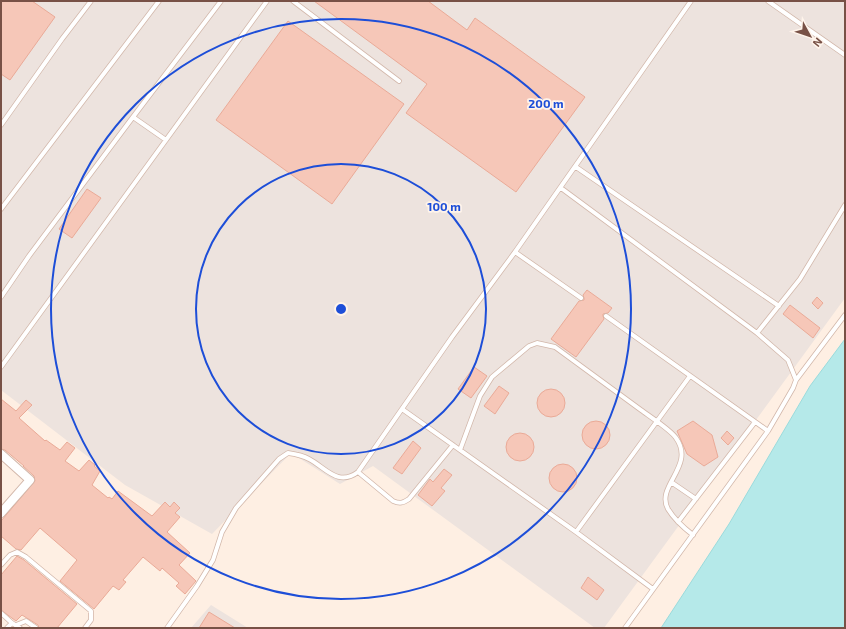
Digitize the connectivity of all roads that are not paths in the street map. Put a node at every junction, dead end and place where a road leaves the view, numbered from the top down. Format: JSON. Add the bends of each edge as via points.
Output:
{"nodes":[{"id":1,"x":91,"y":1,"type":"edge"},
{"id":2,"x":159,"y":1,"type":"edge"},
{"id":3,"x":221,"y":1,"type":"edge"},
{"id":4,"x":267,"y":1,"type":"edge"},
{"id":5,"x":293,"y":1,"type":"edge"},
{"id":6,"x":691,"y":1,"type":"edge"},
{"id":7,"x":768,"y":1,"type":"edge"},
{"id":8,"x":845,"y":55,"type":"edge"},
{"id":9,"x":400,"y":81,"type":"dead end"},
{"id":10,"x":133,"y":117,"type":"junction"},
{"id":11,"x":1,"y":125,"type":"edge"},
{"id":12,"x":166,"y":140,"type":"junction"},
{"id":13,"x":576,"y":167,"type":"junction"},
{"id":14,"x":561,"y":188,"type":"junction"},
{"id":15,"x":845,"y":205,"type":"edge"},
{"id":16,"x":1,"y":210,"type":"edge"},
{"id":17,"x":515,"y":252,"type":"junction"},
{"id":18,"x":1,"y":297,"type":"edge"},
{"id":19,"x":581,"y":298,"type":"dead end"},
{"id":20,"x":779,"y":306,"type":"junction"},
{"id":21,"x":845,"y":314,"type":"edge"},
{"id":22,"x":606,"y":316,"type":"dead end"},
{"id":23,"x":757,"y":333,"type":"junction"},
{"id":24,"x":1,"y":367,"type":"edge"},
{"id":25,"x":690,"y":376,"type":"junction"},
{"id":26,"x":796,"y":380,"type":"junction"},
{"id":27,"x":402,"y":409,"type":"junction"},
{"id":28,"x":657,"y":422,"type":"junction"},
{"id":29,"x":754,"y":422,"type":"junction"},
{"id":30,"x":768,"y":431,"type":"junction"},
{"id":31,"x":453,"y":445,"type":"junction"},
{"id":32,"x":460,"y":450,"type":"junction"},
{"id":33,"x":1,"y":454,"type":"edge"},
{"id":34,"x":358,"y":472,"type":"junction"},
{"id":35,"x":671,"y":482,"type":"junction"},
{"id":36,"x":696,"y":499,"type":"junction"},
{"id":37,"x":1,"y":513,"type":"edge"},
{"id":38,"x":678,"y":522,"type":"junction"},
{"id":39,"x":576,"y":532,"type":"junction"},
{"id":40,"x":693,"y":535,"type":"junction"},
{"id":41,"x":1,"y":565,"type":"edge"},
{"id":42,"x":652,"y":589,"type":"junction"},
{"id":43,"x":1,"y":613,"type":"edge"},
{"id":44,"x":14,"y":624,"type":"junction"},
{"id":45,"x":7,"y":628,"type":"edge"},
{"id":46,"x":20,"y":628,"type":"edge"},
{"id":47,"x":36,"y":628,"type":"edge"},
{"id":48,"x":84,"y":628,"type":"edge"},
{"id":49,"x":167,"y":628,"type":"edge"},
{"id":50,"x":625,"y":628,"type":"edge"}],
"edges":[{"from":1,"to":11,"type":"lane"},
{"from":2,"to":16,"type":"lane"},
{"from":3,"to":10,"type":"lane"},
{"from":4,"to":12,"type":"lane"},
{"from":5,"to":9,"type":"lane"},
{"from":6,"to":13,"type":"lane"},
{"from":7,"to":8,"type":"lane"},
{"from":10,"to":12,"type":"lane"},
{"from":10,"to":18,"type":"lane"},
{"from":12,"to":24,"type":"lane"},
{"from":13,"to":14,"type":"lane"},
{"from":13,"to":20,"type":"lane"},
{"from":14,"to":17,"type":"lane"},
{"from":14,"to":23,"type":"lane"},
{"from":15,"to":20,"type":"lane","via":[[800,279]]},
{"from":17,"to":19,"type":"lane"},
{"from":17,"to":27,"type":"lane"},
{"from":20,"to":23,"type":"lane"},
{"from":21,"to":26,"type":"lane"},
{"from":22,"to":25,"type":"lane"},
{"from":23,"to":26,"type":"lane","via":[[788,360]]},
{"from":25,"to":28,"type":"lane"},
{"from":25,"to":29,"type":"lane"},
{"from":26,"to":30,"type":"lane"},
{"from":27,"to":31,"type":"lane"},
{"from":27,"to":34,"type":"lane"},
{"from":28,"to":32,"type":"lane","via":[[555,347],[537,343],[529,346],[492,377],[480,396]]},
{"from":28,"to":35,"type":"lane","via":[[676,438],[682,452],[682,460]]},
{"from":28,"to":39,"type":"lane"},
{"from":29,"to":30,"type":"lane"},
{"from":29,"to":36,"type":"lane"},
{"from":30,"to":40,"type":"lane"},
{"from":31,"to":32,"type":"lane"},
{"from":31,"to":34,"type":"lane","via":[[404,503],[393,501]]},
{"from":32,"to":39,"type":"lane"},
{"from":33,"to":37,"type":"street","via":[[30,480]]},
{"from":34,"to":49,"type":"lane","via":[[350,477],[339,478],[297,454],[288,453],[279,459],[236,508],[222,532],[213,560],[198,586]]},
{"from":35,"to":36,"type":"lane"},
{"from":35,"to":38,"type":"lane","via":[[665,498],[667,508]]},
{"from":36,"to":38,"type":"lane"},
{"from":38,"to":40,"type":"lane"},
{"from":39,"to":42,"type":"lane"},
{"from":40,"to":42,"type":"lane"},
{"from":41,"to":48,"type":"lane","via":[[17,552],[26,557],[91,611],[90,620]]},
{"from":42,"to":50,"type":"lane"},
{"from":43,"to":44,"type":"lane"},
{"from":44,"to":45,"type":"lane"},
{"from":44,"to":46,"type":"lane"},
{"from":44,"to":47,"type":"lane","via":[[26,621]]}]}
